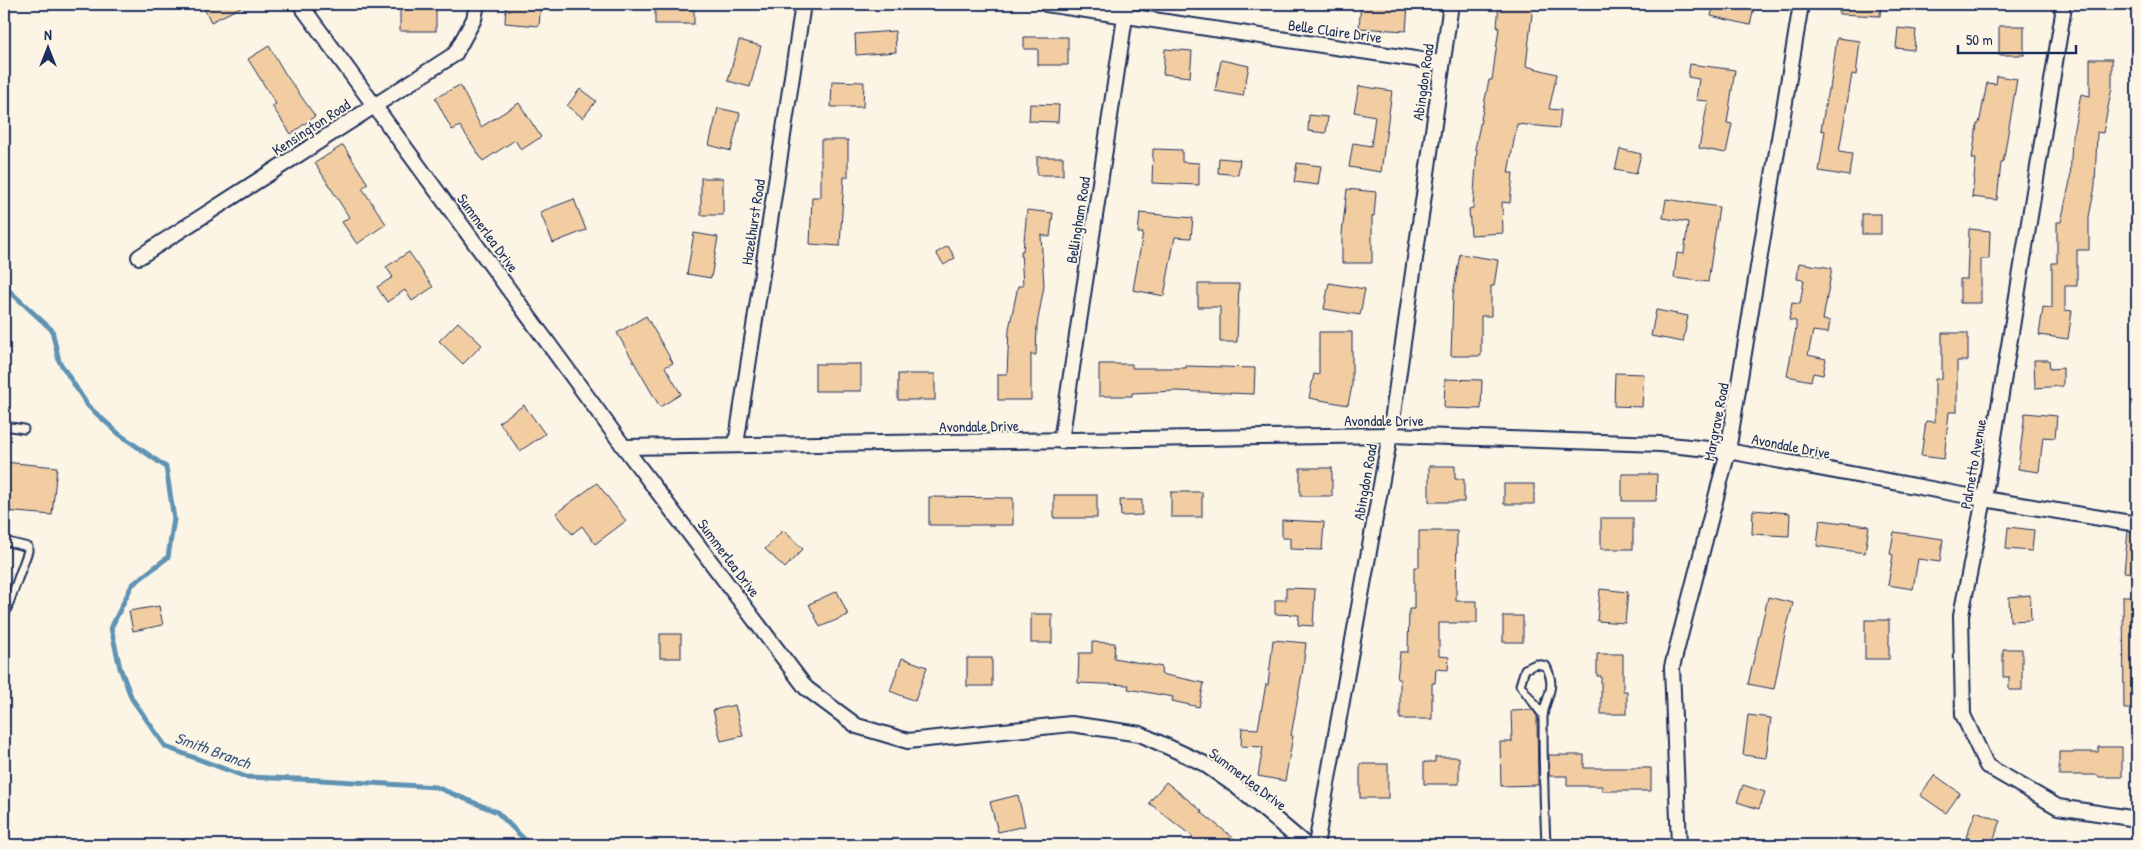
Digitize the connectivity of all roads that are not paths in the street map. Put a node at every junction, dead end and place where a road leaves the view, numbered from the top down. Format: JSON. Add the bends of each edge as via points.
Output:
{"nodes":[{"id":1,"x":300,"y":4,"type":"edge"},
{"id":2,"x":477,"y":4,"type":"edge"},
{"id":3,"x":803,"y":4,"type":"edge"},
{"id":4,"x":1046,"y":4,"type":"edge"},
{"id":5,"x":1451,"y":4,"type":"edge"},
{"id":6,"x":1801,"y":4,"type":"edge"},
{"id":7,"x":2061,"y":4,"type":"edge"},
{"id":8,"x":1126,"y":10,"type":"edge"},
{"id":9,"x":1442,"y":63,"type":"junction"},
{"id":10,"x":374,"y":105,"type":"junction"},
{"id":11,"x":139,"y":257,"type":"dead end"},
{"id":12,"x":4,"y":426,"type":"edge"},
{"id":13,"x":24,"y":429,"type":"dead end"},
{"id":14,"x":1390,"y":435,"type":"junction"},
{"id":15,"x":1061,"y":441,"type":"junction"},
{"id":16,"x":736,"y":445,"type":"junction"},
{"id":17,"x":624,"y":447,"type":"junction"},
{"id":18,"x":1728,"y":451,"type":"junction"},
{"id":19,"x":1984,"y":499,"type":"junction"},
{"id":20,"x":2137,"y":524,"type":"edge"},
{"id":21,"x":4,"y":541,"type":"edge"},
{"id":22,"x":4,"y":617,"type":"edge"},
{"id":23,"x":1543,"y":715,"type":"junction"},
{"id":24,"x":2137,"y":819,"type":"edge"},
{"id":25,"x":1306,"y":845,"type":"edge"},
{"id":26,"x":1316,"y":845,"type":"edge"},
{"id":27,"x":1546,"y":845,"type":"edge"},
{"id":28,"x":1679,"y":845,"type":"edge"}],
"edges":[{"from":1,"to":10,"type":"street","name":"Summerlea Drive"},
{"from":2,"to":10,"type":"street","name":"Kensington Road","via":[[474,19],[455,54]]},
{"from":3,"to":16,"type":"street","name":"Hazelhurst Road"},
{"from":4,"to":8,"type":"street","name":"Belle Claire Drive"},
{"from":5,"to":9,"type":"street","name":"Abingdon Road"},
{"from":6,"to":18,"type":"street","name":"Margrave Road"},
{"from":7,"to":19,"type":"street","name":"Palmetto Avenue","via":[[2063,13]]},
{"from":8,"to":9,"type":"street","name":"Belle Claire Drive"},
{"from":8,"to":15,"type":"street","name":"Bellingham Road"},
{"from":9,"to":14,"type":"street","name":"Abingdon Road"},
{"from":10,"to":11,"type":"street","name":"Kensington Road"},
{"from":10,"to":17,"type":"street","name":"Summerlea Drive"},
{"from":12,"to":13,"type":"lane"},
{"from":14,"to":15,"type":"street","name":"Avondale Drive"},
{"from":14,"to":18,"type":"street","name":"Avondale Drive","via":[[1660,444]]},
{"from":14,"to":26,"type":"street","name":"Abingdon Road"},
{"from":15,"to":16,"type":"street","name":"Avondale Drive"},
{"from":16,"to":17,"type":"street","name":"Avondale Drive"},
{"from":17,"to":25,"type":"street","name":"Summerlea Drive","via":[[806,688],[857,726],[908,741],[1071,724],[1140,734],[1203,763],[1236,786]]},
{"from":18,"to":19,"type":"street","name":"Avondale Drive"},
{"from":18,"to":28,"type":"street","name":"Margrave Road","via":[[1672,667]]},
{"from":19,"to":20,"type":"street","name":"Avondale Drive"},
{"from":19,"to":24,"type":"street","name":"Palmetto Avenue","via":[[1961,615],[1962,715],[1988,766],[2058,807]]},
{"from":21,"to":22,"type":"lane","via":[[28,547]]},
{"from":23,"to":23,"type":"lane","via":[[1551,691],[1549,673],[1546,666],[1536,664],[1524,669],[1520,685]]},
{"from":23,"to":27,"type":"lane"}]}
